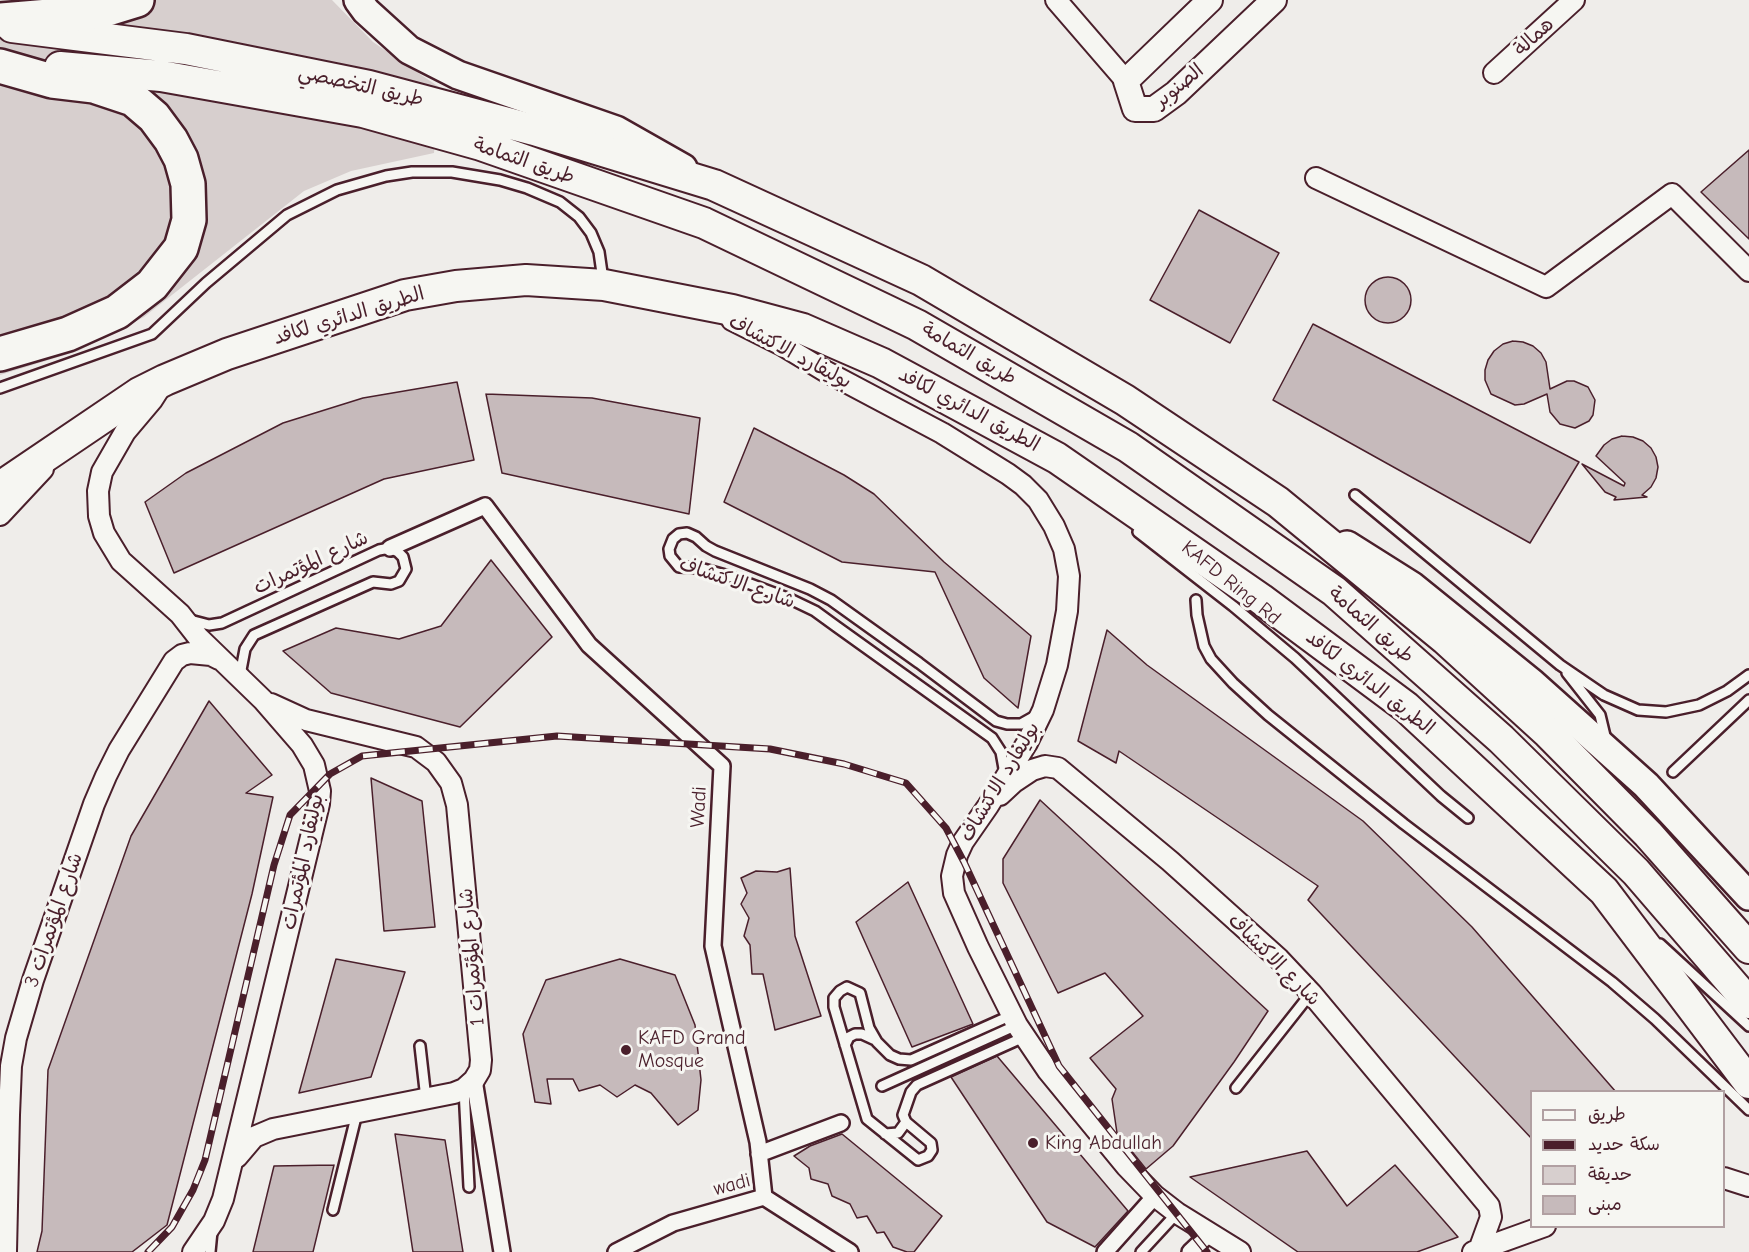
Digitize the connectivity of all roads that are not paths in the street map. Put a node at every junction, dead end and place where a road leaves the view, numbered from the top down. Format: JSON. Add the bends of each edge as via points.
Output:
{"nodes":[{"id":1,"x":137,"y":0,"type":"edge"},
{"id":2,"x":358,"y":0,"type":"edge"},
{"id":3,"x":1056,"y":0,"type":"edge"},
{"id":4,"x":1210,"y":0,"type":"edge"},
{"id":5,"x":1274,"y":0,"type":"edge"},
{"id":6,"x":1574,"y":0,"type":"edge"},
{"id":7,"x":0,"y":20,"type":"edge"},
{"id":8,"x":0,"y":25,"type":"edge"},
{"id":9,"x":0,"y":61,"type":"edge"},
{"id":10,"x":0,"y":66,"type":"edge"},
{"id":11,"x":1494,"y":73,"type":"dead end"},
{"id":12,"x":1126,"y":81,"type":"junction"},
{"id":13,"x":1316,"y":178,"type":"dead end"},
{"id":14,"x":714,"y":185,"type":"junction"},
{"id":15,"x":1749,"y":271,"type":"edge"},
{"id":16,"x":604,"y":285,"type":"junction"},
{"id":17,"x":697,"y":304,"type":"junction"},
{"id":18,"x":0,"y":354,"type":"edge"},
{"id":19,"x":165,"y":380,"type":"junction"},
{"id":20,"x":0,"y":388,"type":"edge"},
{"id":21,"x":71,"y":439,"type":"junction"},
{"id":22,"x":0,"y":487,"type":"edge"},
{"id":23,"x":1355,"y":495,"type":"dead end"},
{"id":24,"x":1278,"y":502,"type":"junction"},
{"id":25,"x":0,"y":515,"type":"edge"},
{"id":26,"x":1129,"y":525,"type":"dead end"},
{"id":27,"x":390,"y":548,"type":"junction"},
{"id":28,"x":1196,"y":600,"type":"dead end"},
{"id":29,"x":180,"y":614,"type":"junction"},
{"id":30,"x":221,"y":661,"type":"junction"},
{"id":31,"x":1560,"y":665,"type":"junction"},
{"id":32,"x":1749,"y":675,"type":"edge"},
{"id":33,"x":246,"y":682,"type":"junction"},
{"id":34,"x":263,"y":700,"type":"junction"},
{"id":35,"x":1749,"y":700,"type":"edge"},
{"id":36,"x":1044,"y":711,"type":"junction"},
{"id":37,"x":1608,"y":752,"type":"junction"},
{"id":38,"x":1673,"y":772,"type":"dead end"},
{"id":39,"x":1005,"y":778,"type":"junction"},
{"id":40,"x":988,"y":806,"type":"junction"},
{"id":41,"x":1468,"y":818,"type":"dead end"},
{"id":42,"x":1604,"y":891,"type":"junction"},
{"id":43,"x":1749,"y":896,"type":"edge"},
{"id":44,"x":1646,"y":931,"type":"dead end"},
{"id":45,"x":1655,"y":939,"type":"dead end"},
{"id":46,"x":1749,"y":948,"type":"edge"},
{"id":47,"x":1311,"y":993,"type":"junction"},
{"id":48,"x":1749,"y":1003,"type":"edge"},
{"id":49,"x":1018,"y":1026,"type":"junction"},
{"id":50,"x":1749,"y":1026,"type":"edge"},
{"id":51,"x":877,"y":1042,"type":"junction"},
{"id":52,"x":845,"y":1045,"type":"junction"},
{"id":53,"x":420,"y":1047,"type":"dead end"},
{"id":54,"x":1749,"y":1083,"type":"edge"},
{"id":55,"x":469,"y":1084,"type":"junction"},
{"id":56,"x":882,"y":1086,"type":"dead end"},
{"id":57,"x":1236,"y":1088,"type":"dead end"},
{"id":58,"x":426,"y":1099,"type":"junction"},
{"id":59,"x":1749,"y":1110,"type":"edge"},
{"id":60,"x":357,"y":1111,"type":"junction"},
{"id":61,"x":906,"y":1122,"type":"junction"},
{"id":62,"x":841,"y":1123,"type":"dead end"},
{"id":63,"x":885,"y":1134,"type":"junction"},
{"id":64,"x":759,"y":1154,"type":"junction"},
{"id":65,"x":233,"y":1161,"type":"junction"},
{"id":66,"x":1725,"y":1178,"type":"edge"},
{"id":67,"x":1749,"y":1186,"type":"edge"},
{"id":68,"x":469,"y":1187,"type":"dead end"},
{"id":69,"x":1155,"y":1196,"type":"junction"},
{"id":70,"x":764,"y":1197,"type":"junction"},
{"id":71,"x":333,"y":1210,"type":"dead end"},
{"id":72,"x":1177,"y":1212,"type":"junction"},
{"id":73,"x":214,"y":1221,"type":"junction"},
{"id":74,"x":1542,"y":1228,"type":"edge"},
{"id":75,"x":1210,"y":1233,"type":"junction"},
{"id":76,"x":1476,"y":1251,"type":"edge"},
{"id":77,"x":6,"y":1252,"type":"edge"},
{"id":78,"x":192,"y":1252,"type":"edge"},
{"id":79,"x":210,"y":1252,"type":"edge"},
{"id":80,"x":502,"y":1252,"type":"edge"},
{"id":81,"x":616,"y":1252,"type":"edge"},
{"id":82,"x":850,"y":1252,"type":"edge"},
{"id":83,"x":1106,"y":1252,"type":"edge"},
{"id":84,"x":1141,"y":1252,"type":"edge"},
{"id":85,"x":1190,"y":1252,"type":"edge"},
{"id":86,"x":1240,"y":1252,"type":"edge"}],
"edges":[{"from":1,"to":7,"type":"highway","via":[[98,12]]},
{"from":2,"to":14,"type":"main road","via":[[409,50],[458,75],[616,130]]},
{"from":3,"to":12,"type":"street"},
{"from":4,"to":12,"type":"street","name":"الصنوبر"},
{"from":5,"to":12,"type":"street","name":"الصنوبر","via":[[1154,109],[1135,110]]},
{"from":6,"to":11,"type":"street","name":"همالة"},
{"from":8,"to":14,"type":"main road","name":"طريق التخصصي","via":[[186,49],[369,86],[534,130]]},
{"from":9,"to":48,"type":"main road","name":"طريق الثمامة","via":[[172,78],[363,112],[481,145],[704,223],[917,325],[1128,447],[1334,591],[1501,739],[1636,872]]},
{"from":10,"to":18,"type":"highway","via":[[52,81],[94,86],[133,99],[154,117],[171,140],[189,184],[189,220],[181,248],[152,285],[117,312],[68,334]]},
{"from":13,"to":15,"type":"street","via":[[1546,287],[1672,194]]},
{"from":14,"to":24,"type":"main road","name":"طريق الثمامة","via":[[921,280],[1125,400]]},
{"from":16,"to":17,"type":"main road","name":"الطريق الدائري لكافد"},
{"from":16,"to":19,"type":"main road","name":"الطريق الدائري لكافد","via":[[526,280],[405,295],[227,354]]},
{"from":16,"to":20,"type":"lane","via":[[599,252],[591,233],[560,202],[509,183],[452,172],[386,176],[337,190],[287,215],[152,334]]},
{"from":17,"to":36,"type":"street","name":"بوليفارد الاكتشاف","via":[[782,345],[942,432],[1023,485],[1038,500],[1064,549],[1069,576],[1062,642]]},
{"from":17,"to":42,"type":"main road","name":"الطريق الدائري لكافد","via":[[803,329],[881,363],[1057,458],[1114,504],[1261,599],[1406,707]]},
{"from":19,"to":21,"type":"main road","name":"الطريق الدائري لكافد"},
{"from":19,"to":29,"type":"street","name":"بوليفارد المؤتمرات","via":[[125,432],[102,472],[99,516],[108,543],[121,561]]},
{"from":21,"to":22,"type":"main road","name":"الطريق الدائري لكافد"},
{"from":21,"to":25,"type":"street"},
{"from":23,"to":31,"type":"lane"},
{"from":24,"to":37,"type":"main road","name":"طريق الثمامة","via":[[1412,586],[1532,683]]},
{"from":24,"to":46,"type":"main road","name":"طريق الثمامة","via":[[1444,639],[1548,733],[1648,834]]},
{"from":26,"to":41,"type":"lane","name":"KAFD Ring Rd","via":[[1295,658]]},
{"from":27,"to":29,"type":"lane","name":"شارع المؤتمرات","via":[[222,623],[202,624]]},
{"from":27,"to":33,"type":"lane","name":"شارع المؤتمرات","via":[[406,563],[399,581],[373,582],[254,635],[243,656],[241,670]]},
{"from":27,"to":64,"type":"street","name":"Wadi","via":[[485,506],[589,645],[722,766],[713,946]]},
{"from":28,"to":59,"type":"lane","via":[[1204,646],[1233,683],[1404,824],[1612,982]]},
{"from":29,"to":30,"type":"street","name":"بوليفارد المؤتمرات"},
{"from":30,"to":33,"type":"street","name":"بوليفارد المؤتمرات"},
{"from":30,"to":77,"type":"street","name":"شارع المؤتمرات 3","via":[[200,653],[182,655],[174,661],[119,750],[94,804],[16,1038],[11,1066]]},
{"from":31,"to":32,"type":"lane","via":[[1604,696],[1638,710],[1666,712],[1700,705]]},
{"from":31,"to":37,"type":"lane","via":[[1600,715]]},
{"from":33,"to":34,"type":"street","name":"بوليفارد المؤتمرات"},
{"from":34,"to":55,"type":"street","name":"شارع المؤتمرات 1","via":[[306,720],[416,747],[436,762],[451,783],[457,805],[480,1045],[480,1070]]},
{"from":34,"to":65,"type":"street","name":"بوليفارد المؤتمرات","via":[[309,755],[320,791]]},
{"from":35,"to":38,"type":"lane"},
{"from":36,"to":39,"type":"street","name":"بوليفارد الاكتشاف"},
{"from":36,"to":39,"type":"lane","name":"شارع الاكتشاف","via":[[1021,724],[996,721],[831,600],[715,551],[687,533],[673,539],[670,556],[679,567],[729,576],[790,599],[815,611],[902,673],[992,738],[1002,752]]},
{"from":37,"to":43,"type":"main road","name":"طريق الثمامة","via":[[1646,785]]},
{"from":39,"to":40,"type":"street","name":"بوليفارد الاكتشاف"},
{"from":40,"to":47,"type":"street","name":"شارع الاكتشاف","via":[[1032,770],[1058,768],[1170,861]]},
{"from":40,"to":49,"type":"street","name":"بوليفارد الاكتشاف","via":[[957,855],[952,876],[954,893]]},
{"from":42,"to":44,"type":"lane"},
{"from":42,"to":54,"type":"main road","name":"الطريق الدائري لكافد"},
{"from":45,"to":50,"type":"lane"},
{"from":47,"to":57,"type":"lane"},
{"from":47,"to":76,"type":"street","name":"شارع الاكتشاف","via":[[1489,1206],[1491,1217]]},
{"from":49,"to":51,"type":"lane","via":[[911,1060],[890,1055]]},
{"from":49,"to":56,"type":"lane"},
{"from":49,"to":61,"type":"lane","via":[[917,1085],[906,1103]]},
{"from":49,"to":69,"type":"street","name":"بوليفارد الاكتشاف","via":[[1048,1071]]},
{"from":51,"to":52,"type":"lane","via":[[855,1034]]},
{"from":51,"to":52,"type":"lane","via":[[860,993],[847,987],[834,998]]},
{"from":52,"to":63,"type":"lane","via":[[867,1119]]},
{"from":53,"to":58,"type":"lane"},
{"from":55,"to":58,"type":"street","via":[[448,1095]]},
{"from":55,"to":68,"type":"lane"},
{"from":55,"to":80,"type":"street"},
{"from":58,"to":60,"type":"street"},
{"from":60,"to":65,"type":"street","via":[[263,1132],[245,1145]]},
{"from":60,"to":71,"type":"lane"},
{"from":61,"to":63,"type":"lane","via":[[898,1133]]},
{"from":61,"to":63,"type":"lane","via":[[931,1143],[932,1150],[925,1158],[918,1160]]},
{"from":62,"to":64,"type":"street"},
{"from":64,"to":70,"type":"street","name":"Wadi"},
{"from":65,"to":73,"type":"street","name":"بوليفارد المؤتمرات"},
{"from":66,"to":67,"type":"street"},
{"from":69,"to":72,"type":"street","name":"بوليفارد الاكتشاف"},
{"from":69,"to":83,"type":"street"},
{"from":70,"to":81,"type":"street","name":"wadi","via":[[673,1223]]},
{"from":70,"to":82,"type":"street","name":"wadi"},
{"from":72,"to":75,"type":"street","name":"بوليفارد الاكتشاف"},
{"from":72,"to":84,"type":"lane"},
{"from":73,"to":78,"type":"street","name":"بوليفارد المؤتمرات"},
{"from":73,"to":79,"type":"lane"},
{"from":74,"to":76,"type":"street"},
{"from":75,"to":85,"type":"street"},
{"from":75,"to":86,"type":"street","name":"بوليفارد الاكتشاف"}]}
